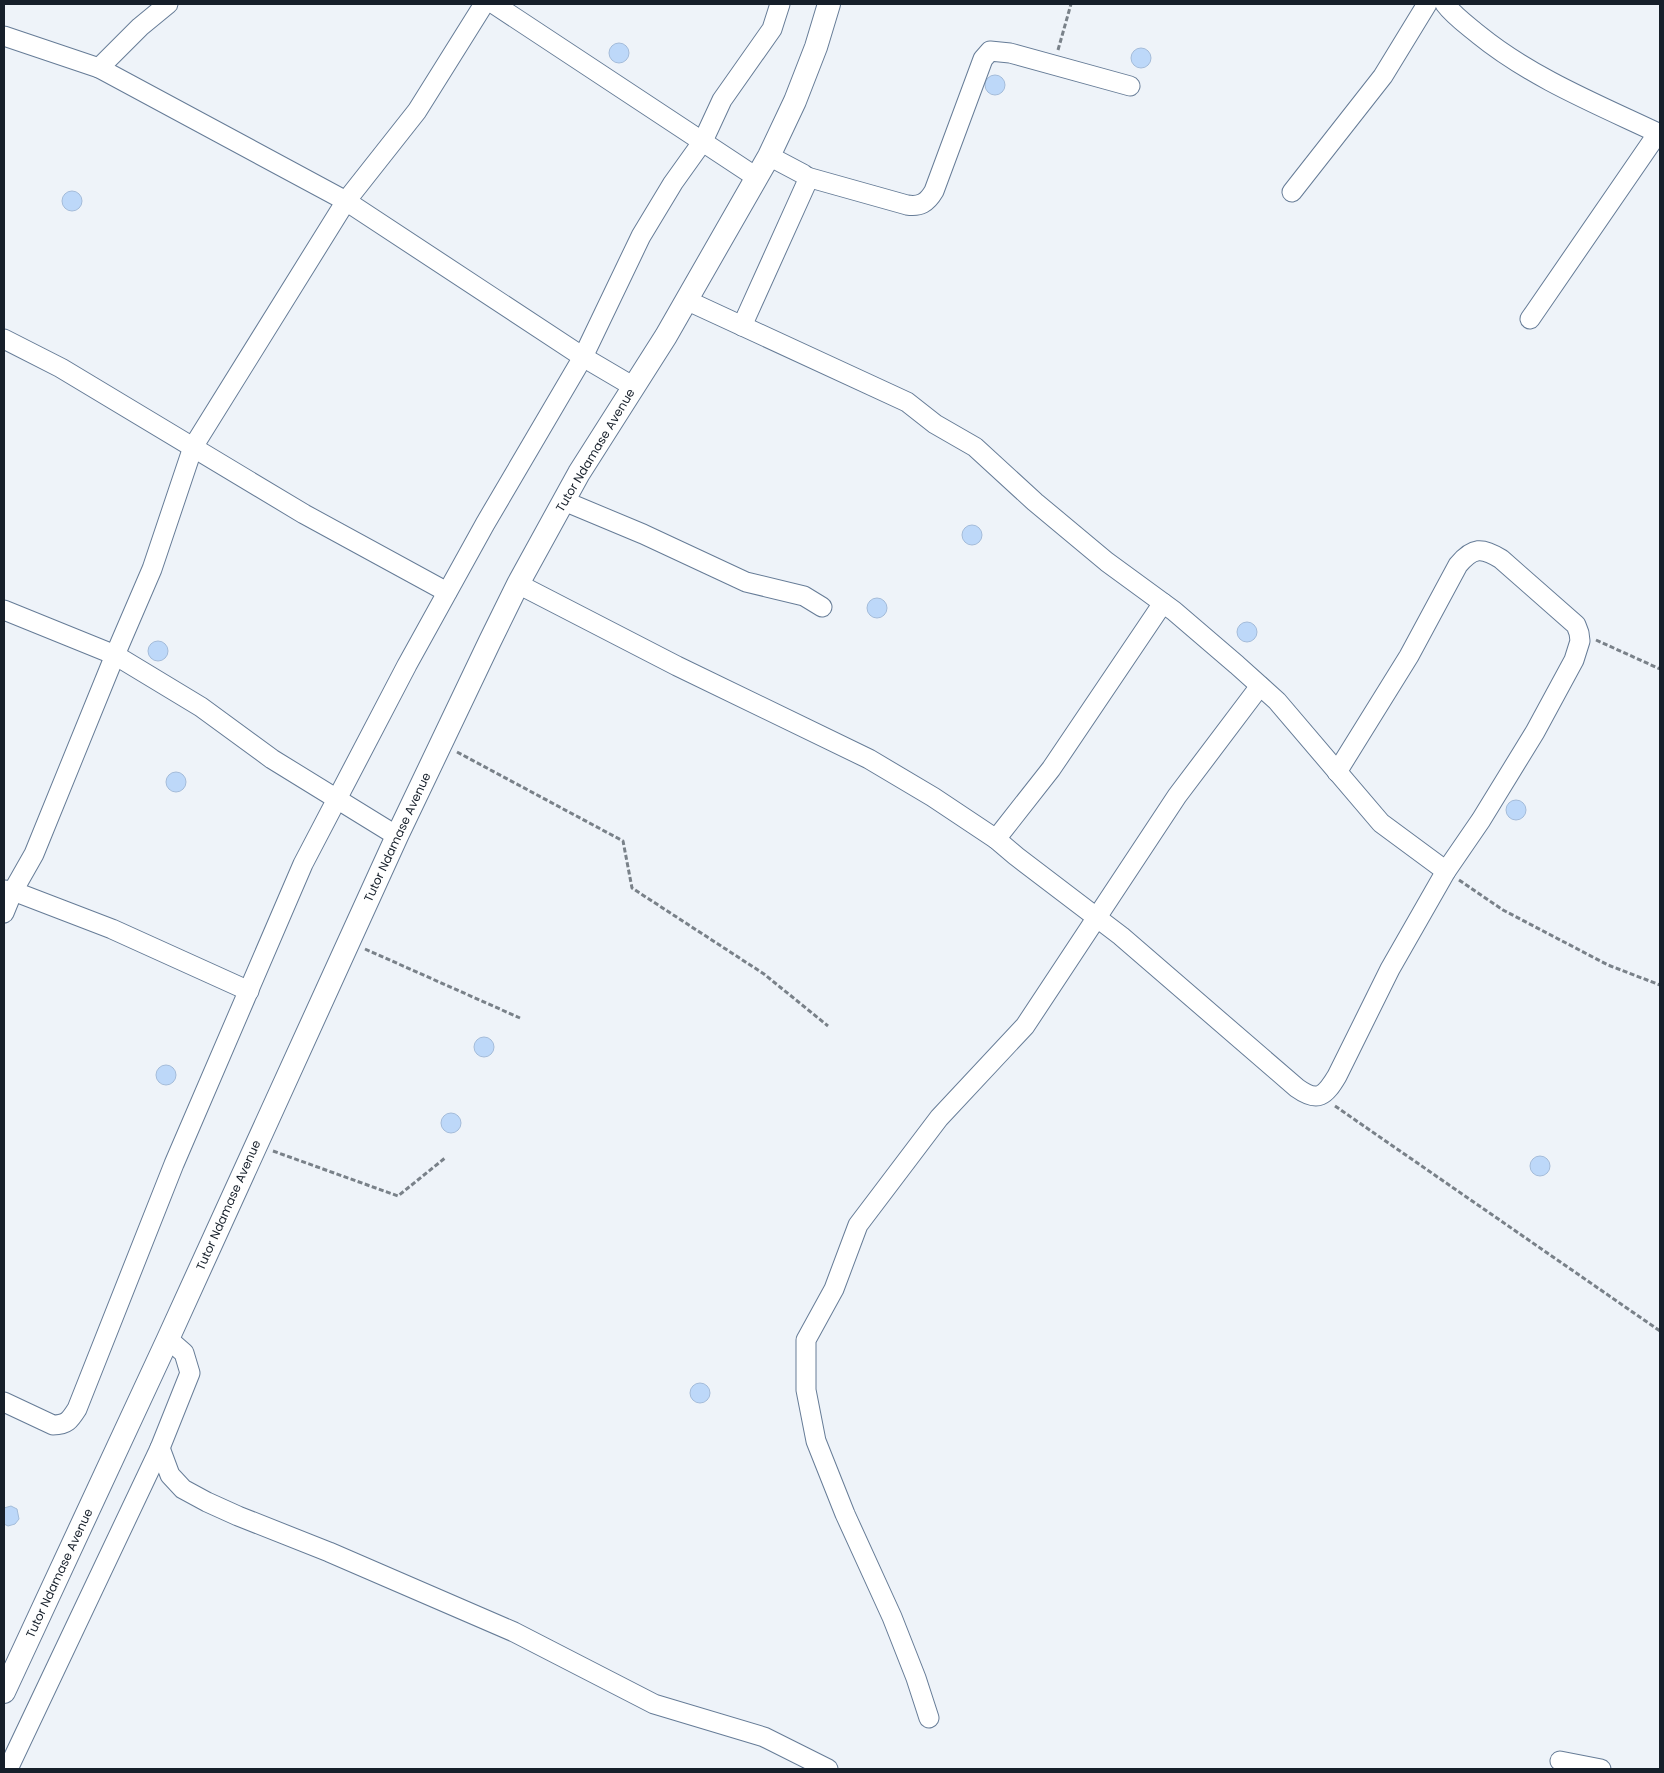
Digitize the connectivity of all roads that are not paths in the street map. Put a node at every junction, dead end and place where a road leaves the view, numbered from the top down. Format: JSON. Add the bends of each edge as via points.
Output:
{"nodes":[{"id":1,"x":168,"y":4,"type":"edge"},
{"id":2,"x":484,"y":4,"type":"edge"},
{"id":3,"x":494,"y":4,"type":"edge"},
{"id":4,"x":780,"y":4,"type":"edge"},
{"id":5,"x":829,"y":4,"type":"edge"},
{"id":6,"x":1427,"y":4,"type":"edge"},
{"id":7,"x":1445,"y":4,"type":"edge"},
{"id":8,"x":4,"y":36,"type":"edge"},
{"id":9,"x":99,"y":68,"type":"junction"},
{"id":10,"x":1130,"y":86,"type":"dead end"},
{"id":11,"x":1659,"y":134,"type":"edge"},
{"id":12,"x":703,"y":141,"type":"junction"},
{"id":13,"x":769,"y":156,"type":"junction"},
{"id":14,"x":756,"y":176,"type":"junction"},
{"id":15,"x":807,"y":177,"type":"junction"},
{"id":16,"x":1292,"y":192,"type":"dead end"},
{"id":17,"x":346,"y":201,"type":"junction"},
{"id":18,"x":686,"y":300,"type":"junction"},
{"id":19,"x":1530,"y":319,"type":"dead end"},
{"id":20,"x":742,"y":326,"type":"junction"},
{"id":21,"x":4,"y":338,"type":"edge"},
{"id":22,"x":583,"y":357,"type":"junction"},
{"id":23,"x":634,"y":387,"type":"junction"},
{"id":24,"x":193,"y":447,"type":"junction"},
{"id":25,"x":564,"y":500,"type":"junction"},
{"id":26,"x":518,"y":584,"type":"junction"},
{"id":27,"x":448,"y":592,"type":"junction"},
{"id":28,"x":1163,"y":603,"type":"junction"},
{"id":29,"x":822,"y":607,"type":"dead end"},
{"id":30,"x":4,"y":610,"type":"edge"},
{"id":31,"x":115,"y":655,"type":"junction"},
{"id":32,"x":1260,"y":686,"type":"junction"},
{"id":33,"x":1337,"y":772,"type":"junction"},
{"id":34,"x":336,"y":799,"type":"junction"},
{"id":35,"x":397,"y":836,"type":"junction"},
{"id":36,"x":996,"y":839,"type":"junction"},
{"id":37,"x":1446,"y":871,"type":"junction"},
{"id":38,"x":8,"y":890,"type":"edge"},
{"id":39,"x":4,"y":913,"type":"edge"},
{"id":40,"x":1097,"y":918,"type":"junction"},
{"id":41,"x":249,"y":991,"type":"junction"},
{"id":42,"x":168,"y":1339,"type":"junction"},
{"id":43,"x":4,"y":1402,"type":"edge"},
{"id":44,"x":160,"y":1448,"type":"junction"},
{"id":45,"x":4,"y":1692,"type":"edge"},
{"id":46,"x":929,"y":1718,"type":"dead end"},
{"id":47,"x":1560,"y":1761,"type":"dead end"},
{"id":48,"x":8,"y":1769,"type":"edge"},
{"id":49,"x":828,"y":1769,"type":"edge"},
{"id":50,"x":1601,"y":1769,"type":"edge"}],
"edges":[{"from":1,"to":9,"type":"street"},
{"from":2,"to":17,"type":"street","via":[[417,111]]},
{"from":3,"to":12,"type":"street"},
{"from":4,"to":12,"type":"street","via":[[772,29],[722,100]]},
{"from":5,"to":13,"type":"street","name":"Tutor Ndamase Avenue","via":[[795,101]]},
{"from":6,"to":16,"type":"street","via":[[1383,76]]},
{"from":7,"to":11,"type":"street","via":[[1494,47],[1537,74]]},
{"from":8,"to":9,"type":"street"},
{"from":9,"to":17,"type":"street"},
{"from":10,"to":15,"type":"street","via":[[990,51],[983,58],[929,200],[921,205],[906,205]]},
{"from":11,"to":19,"type":"street"},
{"from":12,"to":14,"type":"street"},
{"from":12,"to":22,"type":"street","via":[[641,236]]},
{"from":13,"to":14,"type":"street","name":"Tutor Ndamase Avenue"},
{"from":13,"to":15,"type":"street"},
{"from":14,"to":18,"type":"street","name":"Tutor Ndamase Avenue"},
{"from":15,"to":20,"type":"street","via":[[806,188]]},
{"from":17,"to":22,"type":"street"},
{"from":17,"to":24,"type":"street"},
{"from":18,"to":20,"type":"street"},
{"from":18,"to":23,"type":"street","name":"Tutor Ndamase Avenue"},
{"from":20,"to":28,"type":"street","via":[[907,402],[935,424],[976,447],[1042,508]]},
{"from":21,"to":24,"type":"street"},
{"from":22,"to":23,"type":"street"},
{"from":22,"to":27,"type":"street"},
{"from":23,"to":25,"type":"street","name":"Tutor Ndamase Avenue"},
{"from":24,"to":27,"type":"street","via":[[304,514]]},
{"from":24,"to":31,"type":"street","via":[[152,569]]},
{"from":25,"to":26,"type":"street","name":"Tutor Ndamase Avenue"},
{"from":25,"to":29,"type":"street","via":[[746,582],[804,596]]},
{"from":26,"to":35,"type":"street","name":"Tutor Ndamase Avenue"},
{"from":26,"to":36,"type":"street","via":[[869,759]]},
{"from":27,"to":34,"type":"street"},
{"from":28,"to":32,"type":"street"},
{"from":28,"to":36,"type":"street","via":[[1051,769]]},
{"from":30,"to":31,"type":"street"},
{"from":31,"to":34,"type":"street","via":[[200,707],[272,759]]},
{"from":31,"to":38,"type":"street","via":[[34,854]]},
{"from":32,"to":33,"type":"street","via":[[1277,701]]},
{"from":32,"to":40,"type":"street","via":[[1177,796]]},
{"from":33,"to":37,"type":"street","via":[[1381,824]]},
{"from":33,"to":37,"type":"street","via":[[1410,656],[1458,565],[1469,553],[1475,550],[1492,553],[1565,614],[1580,633],[1574,660],[1535,732]]},
{"from":34,"to":35,"type":"street"},
{"from":34,"to":41,"type":"street","via":[[303,864]]},
{"from":35,"to":42,"type":"street","name":"Tutor Ndamase Avenue"},
{"from":36,"to":40,"type":"street"},
{"from":37,"to":40,"type":"street","via":[[1390,969],[1337,1076],[1327,1092],[1320,1096],[1307,1095],[1297,1088]]},
{"from":38,"to":39,"type":"street"},
{"from":38,"to":41,"type":"street","via":[[112,929]]},
{"from":40,"to":46,"type":"street","via":[[1026,1026],[939,1118],[858,1225],[834,1289],[806,1340],[806,1390],[816,1441],[892,1617]]},
{"from":41,"to":43,"type":"street","via":[[174,1164],[77,1409],[68,1423],[53,1425]]},
{"from":42,"to":44,"type":"street","via":[[184,1353],[190,1373]]},
{"from":42,"to":45,"type":"street","name":"Tutor Ndamase Avenue"},
{"from":44,"to":48,"type":"street"},
{"from":44,"to":49,"type":"street","via":[[170,1475],[183,1489],[207,1502],[514,1632],[654,1704],[764,1737]]},
{"from":47,"to":50,"type":"street"}]}
